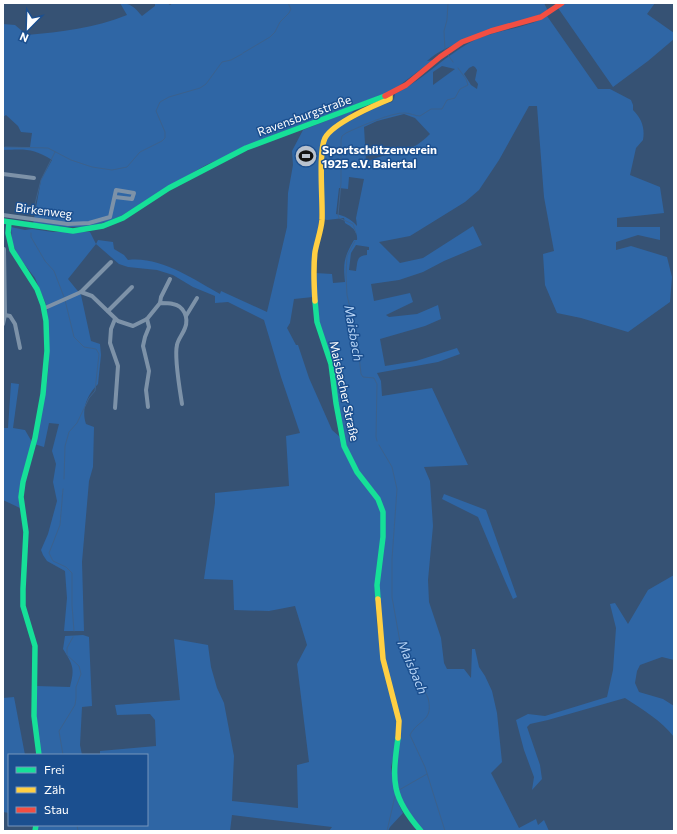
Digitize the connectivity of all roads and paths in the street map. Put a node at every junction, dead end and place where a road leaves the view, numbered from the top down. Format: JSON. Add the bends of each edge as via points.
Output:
{"nodes":[{"id":1,"x":562,"y":3,"type":"edge"},
{"id":2,"x":390,"y":94,"type":"junction"},
{"id":3,"x":3,"y":174,"type":"edge"},
{"id":4,"x":34,"y":178,"type":"dead end"},
{"id":5,"x":115,"y":197,"type":"dead end"},
{"id":6,"x":3,"y":215,"type":"edge"},
{"id":7,"x":6,"y":222,"type":"edge"},
{"id":8,"x":5,"y":248,"type":"edge"},
{"id":9,"x":111,"y":262,"type":"dead end"},
{"id":10,"x":170,"y":279,"type":"dead end"},
{"id":11,"x":132,"y":287,"type":"dead end"},
{"id":12,"x":81,"y":292,"type":"junction"},
{"id":13,"x":3,"y":294,"type":"edge"},
{"id":14,"x":197,"y":298,"type":"dead end"},
{"id":15,"x":160,"y":303,"type":"junction"},
{"id":16,"x":45,"y":308,"type":"junction"},
{"id":17,"x":108,"y":311,"type":"junction"},
{"id":18,"x":5,"y":316,"type":"junction"},
{"id":19,"x":186,"y":316,"type":"junction"},
{"id":20,"x":115,"y":319,"type":"junction"},
{"id":21,"x":147,"y":319,"type":"junction"},
{"id":22,"x":3,"y":324,"type":"edge"},
{"id":23,"x":20,"y":348,"type":"dead end"},
{"id":24,"x":182,"y":404,"type":"dead end"},
{"id":25,"x":115,"y":408,"type":"dead end"},
{"id":26,"x":148,"y":408,"type":"dead end"},
{"id":27,"x":38,"y":754,"type":"edge"},
{"id":28,"x":421,"y":831,"type":"edge"}],
"edges":[{"from":1,"to":2,"type":"street","name":"Ravensburgstraße","via":[[541,17],[462,42],[406,85]]},
{"from":2,"to":7,"type":"street","name":"Ravensburgstraße","via":[[246,148],[185,179],[113,222],[97,228],[73,231]]},
{"from":2,"to":28,"type":"street","name":"Maisbacher Straße","via":[[390,99],[334,128],[325,138],[322,153],[322,220],[315,253],[314,288],[317,322],[331,364],[343,441],[358,472],[376,496],[383,512],[384,533],[377,593],[383,659],[400,723],[393,771],[402,808]]},
{"from":3,"to":4,"type":"street"},
{"from":5,"to":6,"type":"street","name":"Birkenweg","via":[[110,217],[89,223],[68,224]]},
{"from":7,"to":8,"type":"street"},
{"from":8,"to":13,"type":"street"},
{"from":8,"to":16,"type":"street","via":[[26,272]]},
{"from":9,"to":12,"type":"street"},
{"from":10,"to":15,"type":"street"},
{"from":11,"to":17,"type":"street"},
{"from":12,"to":16,"type":"street"},
{"from":12,"to":17,"type":"street","via":[[92,296]]},
{"from":13,"to":18,"type":"street"},
{"from":14,"to":19,"type":"street"},
{"from":15,"to":19,"type":"street","via":[[180,307]]},
{"from":15,"to":21,"type":"street"},
{"from":16,"to":27,"type":"street","via":[[48,348],[45,385],[21,501],[26,538],[23,604],[25,619],[31,629],[35,646],[34,711]]},
{"from":17,"to":20,"type":"street"},
{"from":18,"to":22,"type":"street"},
{"from":18,"to":23,"type":"street","via":[[10,316],[15,324]]},
{"from":19,"to":24,"type":"street","via":[[186,326],[177,345],[176,360]]},
{"from":20,"to":21,"type":"street","via":[[132,326]]},
{"from":20,"to":25,"type":"street","via":[[110,343],[118,366]]},
{"from":21,"to":26,"type":"street","via":[[149,327],[143,346],[149,371],[146,390]]}]}
